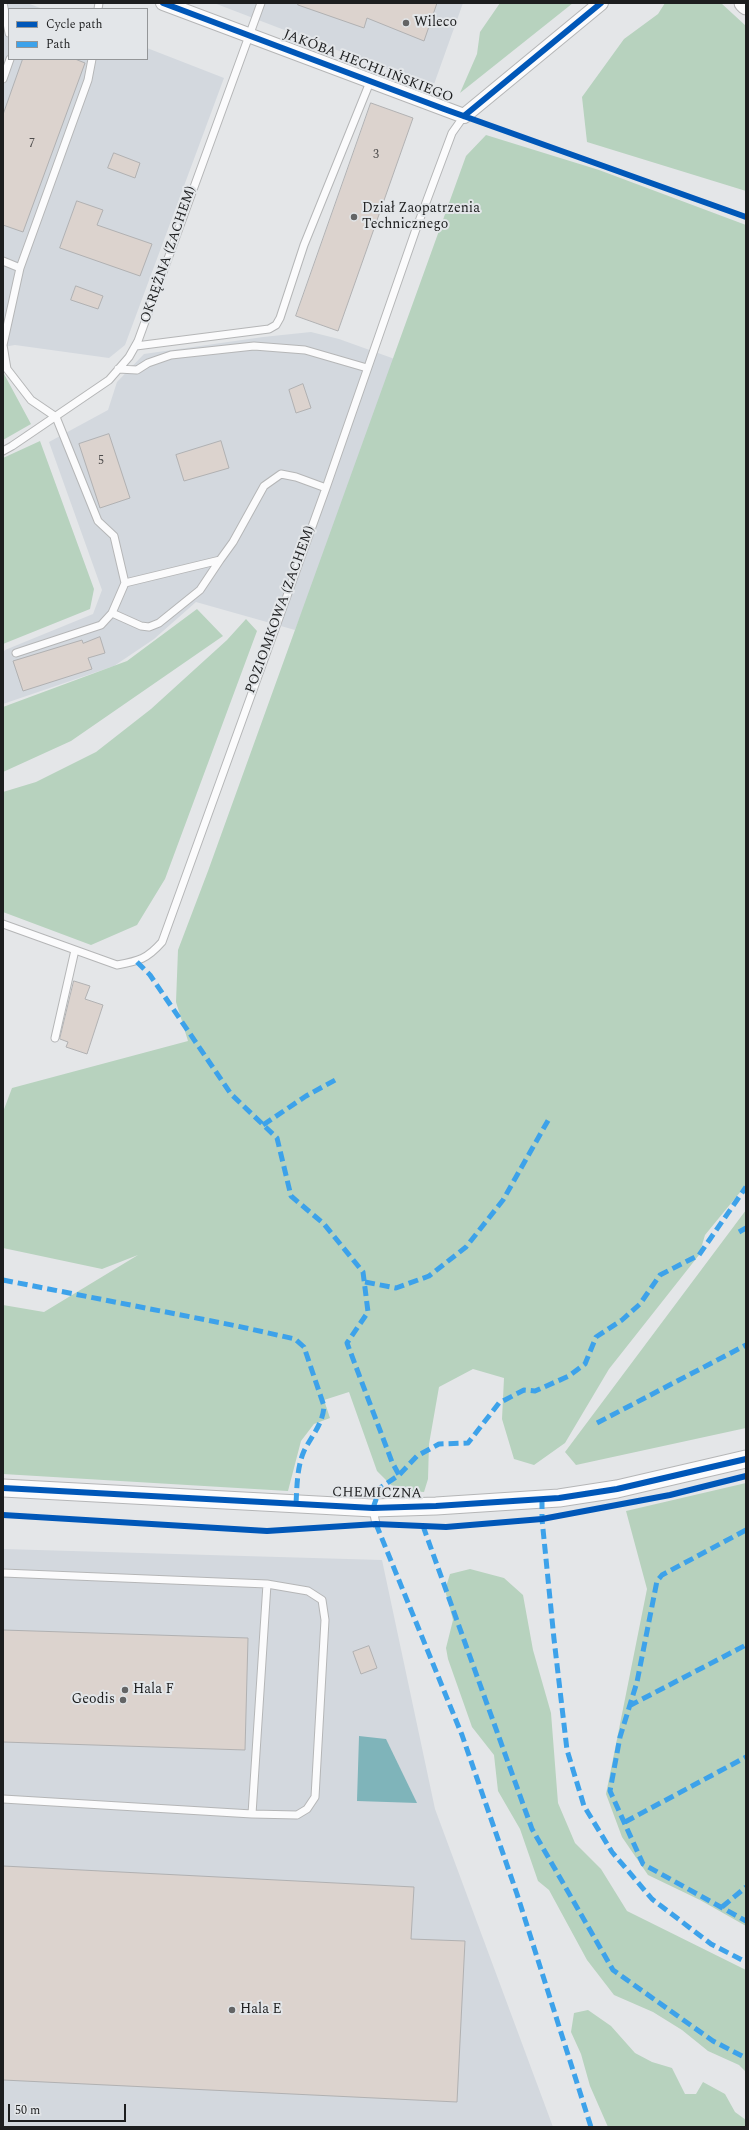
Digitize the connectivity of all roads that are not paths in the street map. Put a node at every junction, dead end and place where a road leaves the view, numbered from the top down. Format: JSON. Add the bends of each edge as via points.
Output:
{"nodes":[{"id":1,"x":3,"y":3,"type":"edge"},
{"id":2,"x":163,"y":3,"type":"edge"},
{"id":3,"x":261,"y":3,"type":"edge"},
{"id":4,"x":600,"y":3,"type":"edge"},
{"id":5,"x":743,"y":3,"type":"edge"},
{"id":6,"x":746,"y":6,"type":"edge"},
{"id":7,"x":8,"y":28,"type":"edge"},
{"id":8,"x":249,"y":35,"type":"junction"},
{"id":9,"x":10,"y":60,"type":"edge"},
{"id":10,"x":92,"y":60,"type":"edge"},
{"id":11,"x":3,"y":79,"type":"edge"},
{"id":12,"x":370,"y":82,"type":"junction"},
{"id":13,"x":464,"y":116,"type":"junction"},
{"id":14,"x":3,"y":261,"type":"edge"},
{"id":15,"x":20,"y":268,"type":"junction"},
{"id":16,"x":136,"y":346,"type":"junction"},
{"id":17,"x":367,"y":368,"type":"junction"},
{"id":18,"x":118,"y":369,"type":"junction"},
{"id":19,"x":56,"y":417,"type":"junction"},
{"id":20,"x":3,"y":451,"type":"edge"},
{"id":21,"x":326,"y":488,"type":"junction"},
{"id":22,"x":220,"y":560,"type":"junction"},
{"id":23,"x":125,"y":583,"type":"junction"},
{"id":24,"x":112,"y":613,"type":"junction"},
{"id":25,"x":16,"y":653,"type":"dead end"},
{"id":26,"x":3,"y":924,"type":"edge"},
{"id":27,"x":75,"y":950,"type":"junction"},
{"id":28,"x":55,"y":1038,"type":"dead end"},
{"id":29,"x":746,"y":1459,"type":"edge"},
{"id":30,"x":3,"y":1488,"type":"edge"},
{"id":31,"x":373,"y":1508,"type":"junction"},
{"id":32,"x":376,"y":1524,"type":"dead end"},
{"id":33,"x":3,"y":1573,"type":"edge"},
{"id":34,"x":267,"y":1584,"type":"junction"},
{"id":35,"x":3,"y":1799,"type":"edge"},
{"id":36,"x":252,"y":1814,"type":"junction"}],
"edges":[{"from":1,"to":7,"type":"lane"},
{"from":2,"to":8,"type":"street","name":"JAKÓBA HECHLIŃSKIEGO"},
{"from":3,"to":8,"type":"lane","name":"OKRĘŻNA (ZACHEM)"},
{"from":4,"to":13,"type":"street"},
{"from":5,"to":6,"type":"street"},
{"from":8,"to":12,"type":"street","name":"JAKÓBA HECHLIŃSKIEGO"},
{"from":8,"to":16,"type":"lane","name":"OKRĘŻNA (ZACHEM)"},
{"from":9,"to":11,"type":"lane"},
{"from":10,"to":15,"type":"lane","via":[[88,80]]},
{"from":12,"to":13,"type":"street","name":"JAKÓBA HECHLIŃSKIEGO"},
{"from":12,"to":16,"type":"lane","via":[[304,246],[276,325],[269,329]]},
{"from":13,"to":17,"type":"lane","name":"POZIOMKOWA (ZACHEM)","via":[[452,133]]},
{"from":14,"to":15,"type":"lane"},
{"from":15,"to":19,"type":"lane","via":[[3,344],[7,369],[31,400]]},
{"from":16,"to":18,"type":"lane","name":"OKRĘŻNA (ZACHEM)"},
{"from":17,"to":18,"type":"lane","via":[[305,350],[254,346],[171,355],[136,370]]},
{"from":17,"to":21,"type":"lane","name":"POZIOMKOWA (ZACHEM)"},
{"from":18,"to":19,"type":"lane","name":"OKRĘŻNA (ZACHEM)","via":[[109,380]]},
{"from":19,"to":20,"type":"lane","name":"OKRĘŻNA (ZACHEM)"},
{"from":19,"to":23,"type":"lane","via":[[98,521],[114,536]]},
{"from":21,"to":22,"type":"lane","via":[[281,474],[264,486]]},
{"from":21,"to":27,"type":"lane","name":"POZIOMKOWA (ZACHEM)","via":[[162,942],[151,955],[137,962],[117,965]]},
{"from":22,"to":23,"type":"lane"},
{"from":22,"to":24,"type":"lane","via":[[200,590],[160,623],[149,627],[141,626]]},
{"from":23,"to":24,"type":"lane"},
{"from":24,"to":25,"type":"lane","via":[[101,625]]},
{"from":26,"to":27,"type":"lane","name":"POZIOMKOWA (ZACHEM)"},
{"from":27,"to":28,"type":"lane"},
{"from":29,"to":31,"type":"street","name":"CHEMICZNA","via":[[617,1489],[559,1498]]},
{"from":30,"to":31,"type":"street","name":"CHEMICZNA"},
{"from":31,"to":32,"type":"lane"},
{"from":33,"to":34,"type":"lane"},
{"from":34,"to":36,"type":"lane"},
{"from":34,"to":36,"type":"lane","via":[[308,1591],[322,1600],[325,1620],[315,1797],[308,1809],[297,1815]]},
{"from":35,"to":36,"type":"lane"}]}
